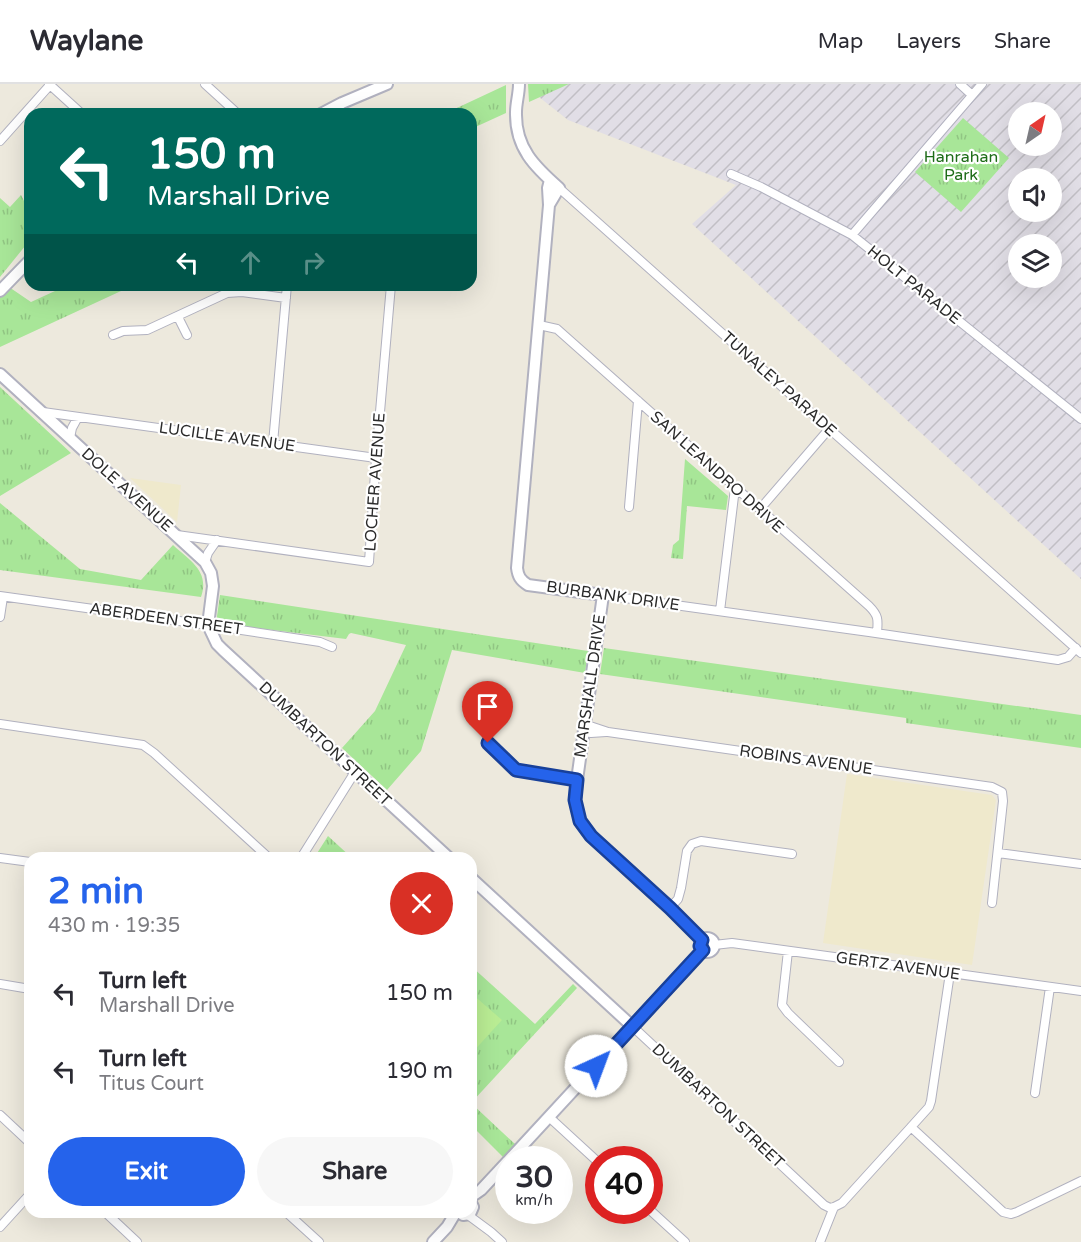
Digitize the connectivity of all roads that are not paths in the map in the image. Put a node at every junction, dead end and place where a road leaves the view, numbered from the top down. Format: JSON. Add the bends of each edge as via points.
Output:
{"nodes":[{"id":1,"x":49,"y":84,"type":"edge"},
{"id":2,"x":205,"y":84,"type":"edge"},
{"id":3,"x":387,"y":84,"type":"edge"},
{"id":4,"x":960,"y":84,"type":"edge"},
{"id":5,"x":982,"y":84,"type":"edge"},
{"id":6,"x":367,"y":87,"type":"edge"},
{"id":7,"x":518,"y":87,"type":"edge"},
{"id":8,"x":972,"y":95,"type":"junction"},
{"id":9,"x":28,"y":108,"type":"edge"},
{"id":10,"x":75,"y":108,"type":"edge"},
{"id":11,"x":231,"y":108,"type":"edge"},
{"id":12,"x":344,"y":108,"type":"edge"},
{"id":13,"x":24,"y":113,"type":"edge"},
{"id":14,"x":0,"y":141,"type":"edge"},
{"id":15,"x":731,"y":174,"type":"dead end"},
{"id":16,"x":550,"y":180,"type":"junction"},
{"id":17,"x":559,"y":188,"type":"junction"},
{"id":18,"x":549,"y":205,"type":"junction"},
{"id":19,"x":852,"y":235,"type":"junction"},
{"id":20,"x":24,"y":266,"type":"edge"},
{"id":21,"x":0,"y":291,"type":"edge"},
{"id":22,"x":287,"y":291,"type":"edge"},
{"id":23,"x":391,"y":291,"type":"edge"},
{"id":24,"x":286,"y":298,"type":"junction"},
{"id":25,"x":178,"y":317,"type":"junction"},
{"id":26,"x":539,"y":325,"type":"junction"},
{"id":27,"x":114,"y":335,"type":"dead end"},
{"id":28,"x":187,"y":335,"type":"dead end"},
{"id":29,"x":0,"y":374,"type":"edge"},
{"id":30,"x":638,"y":401,"type":"junction"},
{"id":31,"x":43,"y":412,"type":"junction"},
{"id":32,"x":78,"y":417,"type":"junction"},
{"id":33,"x":1081,"y":419,"type":"edge"},
{"id":34,"x":829,"y":429,"type":"junction"},
{"id":35,"x":70,"y":438,"type":"junction"},
{"id":36,"x":273,"y":443,"type":"junction"},
{"id":37,"x":376,"y":458,"type":"junction"},
{"id":38,"x":735,"y":488,"type":"junction"},
{"id":39,"x":629,"y":507,"type":"dead end"},
{"id":40,"x":760,"y":509,"type":"junction"},
{"id":41,"x":177,"y":535,"type":"junction"},
{"id":42,"x":217,"y":540,"type":"junction"},
{"id":43,"x":205,"y":562,"type":"junction"},
{"id":44,"x":603,"y":595,"type":"junction"},
{"id":45,"x":2,"y":596,"type":"edge"},
{"id":46,"x":720,"y":611,"type":"junction"},
{"id":47,"x":0,"y":617,"type":"edge"},
{"id":48,"x":208,"y":625,"type":"junction"},
{"id":49,"x":877,"y":633,"type":"junction"},
{"id":50,"x":332,"y":647,"type":"dead end"},
{"id":51,"x":1078,"y":650,"type":"edge"},
{"id":52,"x":488,"y":707,"type":"dead end"},
{"id":53,"x":0,"y":724,"type":"edge"},
{"id":54,"x":584,"y":728,"type":"junction"},
{"id":55,"x":356,"y":772,"type":"junction"},
{"id":56,"x":577,"y":780,"type":"junction"},
{"id":57,"x":262,"y":852,"type":"edge"},
{"id":58,"x":305,"y":852,"type":"edge"},
{"id":59,"x":443,"y":852,"type":"edge"},
{"id":60,"x":998,"y":853,"type":"junction"},
{"id":61,"x":792,"y":854,"type":"dead end"},
{"id":62,"x":0,"y":858,"type":"edge"},
{"id":63,"x":24,"y":861,"type":"edge"},
{"id":64,"x":1081,"y":864,"type":"edge"},
{"id":65,"x":477,"y":884,"type":"edge"},
{"id":66,"x":992,"y":903,"type":"dead end"},
{"id":67,"x":670,"y":908,"type":"junction"},
{"id":68,"x":702,"y":945,"type":"junction"},
{"id":69,"x":714,"y":945,"type":"joint"},
{"id":70,"x":788,"y":951,"type":"junction"},
{"id":71,"x":950,"y":973,"type":"junction"},
{"id":72,"x":0,"y":984,"type":"edge"},
{"id":73,"x":1050,"y":987,"type":"junction"},
{"id":74,"x":24,"y":988,"type":"edge"},
{"id":75,"x":1081,"y":991,"type":"edge"},
{"id":76,"x":632,"y":1026,"type":"junction"},
{"id":77,"x":839,"y":1062,"type":"dead end"},
{"id":78,"x":1035,"y":1093,"type":"dead end"},
{"id":79,"x":0,"y":1115,"type":"edge"},
{"id":80,"x":549,"y":1117,"type":"junction"},
{"id":81,"x":911,"y":1127,"type":"junction"},
{"id":82,"x":24,"y":1137,"type":"edge"},
{"id":83,"x":522,"y":1146,"type":"edge"},
{"id":84,"x":585,"y":1150,"type":"edge"},
{"id":85,"x":495,"y":1175,"type":"edge"},
{"id":86,"x":1081,"y":1181,"type":"edge"},
{"id":87,"x":477,"y":1195,"type":"edge"},
{"id":88,"x":24,"y":1201,"type":"edge"},
{"id":89,"x":834,"y":1208,"type":"junction"},
{"id":90,"x":111,"y":1218,"type":"edge"},
{"id":91,"x":293,"y":1218,"type":"edge"},
{"id":92,"x":457,"y":1218,"type":"edge"},
{"id":93,"x":476,"y":1218,"type":"edge"},
{"id":94,"x":663,"y":1222,"type":"edge"},
{"id":95,"x":0,"y":1227,"type":"edge"},
{"id":96,"x":137,"y":1242,"type":"edge"},
{"id":97,"x":319,"y":1242,"type":"edge"},
{"id":98,"x":433,"y":1242,"type":"edge"},
{"id":99,"x":502,"y":1242,"type":"edge"},
{"id":100,"x":685,"y":1242,"type":"edge"},
{"id":101,"x":820,"y":1242,"type":"edge"}],
"edges":[{"from":1,"to":9,"type":"street"},
{"from":1,"to":10,"type":"street"},
{"from":2,"to":11,"type":"street"},
{"from":3,"to":6,"type":"street"},
{"from":4,"to":8,"type":"street"},
{"from":5,"to":8,"type":"street"},
{"from":6,"to":12,"type":"street","via":[[356,102]]},
{"from":7,"to":16,"type":"street","name":"TUNALEY PARADE","via":[[516,121],[520,140],[534,164]]},
{"from":8,"to":19,"type":"street"},
{"from":13,"to":14,"type":"street"},
{"from":15,"to":19,"type":"street","name":"HOLT PARADE"},
{"from":16,"to":17,"type":"street","name":"TUNALEY PARADE"},
{"from":16,"to":18,"type":"street","name":"BURBANK DRIVE"},
{"from":17,"to":18,"type":"street","name":"BURBANK DRIVE"},
{"from":17,"to":34,"type":"street","name":"TUNALEY PARADE"},
{"from":18,"to":26,"type":"street","name":"BURBANK DRIVE"},
{"from":19,"to":33,"type":"street","name":"HOLT PARADE"},
{"from":20,"to":21,"type":"street"},
{"from":22,"to":24,"type":"street"},
{"from":23,"to":37,"type":"street","name":"LOCHER AVENUE"},
{"from":24,"to":25,"type":"street","via":[[227,293]]},
{"from":24,"to":36,"type":"street"},
{"from":25,"to":27,"type":"street","via":[[147,330]]},
{"from":25,"to":28,"type":"street"},
{"from":26,"to":30,"type":"street","name":"SAN LEANDRO DRIVE","via":[[557,329]]},
{"from":26,"to":44,"type":"street","name":"BURBANK DRIVE","via":[[518,576],[528,585]]},
{"from":29,"to":31,"type":"street","name":"DOLE AVENUE"},
{"from":30,"to":38,"type":"street","name":"SAN LEANDRO DRIVE"},
{"from":30,"to":39,"type":"street"},
{"from":31,"to":32,"type":"street","name":"LUCILLE AVENUE"},
{"from":31,"to":35,"type":"street","name":"DOLE AVENUE"},
{"from":32,"to":35,"type":"street"},
{"from":32,"to":36,"type":"street","name":"LUCILLE AVENUE"},
{"from":34,"to":40,"type":"street"},
{"from":34,"to":51,"type":"street","name":"TUNALEY PARADE"},
{"from":35,"to":41,"type":"street","name":"DOLE AVENUE"},
{"from":36,"to":37,"type":"street","name":"LUCILLE AVENUE"},
{"from":37,"to":42,"type":"street","name":"LOCHER AVENUE","via":[[369,562]]},
{"from":38,"to":40,"type":"street","name":"SAN LEANDRO DRIVE"},
{"from":38,"to":46,"type":"street"},
{"from":40,"to":49,"type":"street","name":"SAN LEANDRO DRIVE","via":[[876,613]]},
{"from":41,"to":42,"type":"street","name":"LOCHER AVENUE"},
{"from":41,"to":43,"type":"street","name":"DOLE AVENUE"},
{"from":42,"to":43,"type":"street"},
{"from":43,"to":48,"type":"street","via":[[213,586]]},
{"from":44,"to":46,"type":"street","name":"BURBANK DRIVE"},
{"from":44,"to":54,"type":"street","name":"MARSHALL DRIVE"},
{"from":45,"to":47,"type":"street"},
{"from":45,"to":48,"type":"street","name":"ABERDEEN STREET"},
{"from":46,"to":49,"type":"street","name":"BURBANK DRIVE"},
{"from":48,"to":50,"type":"street","name":"ABERDEEN STREET"},
{"from":48,"to":55,"type":"street","name":"DUMBARTON STREET","via":[[223,650]]},
{"from":49,"to":51,"type":"street","name":"BURBANK DRIVE","via":[[1058,660]]},
{"from":52,"to":56,"type":"street","via":[[488,743],[516,770]]},
{"from":53,"to":57,"type":"street","via":[[142,745]]},
{"from":54,"to":56,"type":"street","name":"MARSHALL DRIVE"},
{"from":54,"to":60,"type":"street","name":"ROBINS AVENUE","via":[[992,787],[1002,792],[1003,801]]},
{"from":55,"to":58,"type":"street"},
{"from":55,"to":59,"type":"street","name":"DUMBARTON STREET"},
{"from":56,"to":67,"type":"street","name":"MARSHALL DRIVE","via":[[575,800],[580,821],[591,836]]},
{"from":60,"to":64,"type":"street"},
{"from":60,"to":66,"type":"street"},
{"from":61,"to":67,"type":"street","via":[[701,841],[692,844],[687,851],[678,899]]},
{"from":62,"to":63,"type":"street"},
{"from":65,"to":76,"type":"street","name":"DUMBARTON STREET"},
{"from":67,"to":68,"type":"street","name":"MARSHALL DRIVE"},
{"from":68,"to":69,"type":"street","via":[[704,938]]},
{"from":68,"to":76,"type":"street"},
{"from":69,"to":70,"type":"street","name":"GERTZ AVENUE","via":[[732,943]]},
{"from":70,"to":71,"type":"street","name":"GERTZ AVENUE"},
{"from":70,"to":77,"type":"street","via":[[782,1005]]},
{"from":71,"to":73,"type":"street","name":"GERTZ AVENUE"},
{"from":71,"to":81,"type":"street","via":[[931,1101]]},
{"from":72,"to":74,"type":"street"},
{"from":73,"to":75,"type":"street","name":"GERTZ AVENUE"},
{"from":73,"to":78,"type":"street"},
{"from":76,"to":80,"type":"street"},
{"from":76,"to":89,"type":"street","name":"DUMBARTON STREET","via":[[824,1205]]},
{"from":79,"to":82,"type":"street"},
{"from":80,"to":83,"type":"street"},
{"from":80,"to":84,"type":"street"},
{"from":81,"to":86,"type":"street","via":[[1004,1212],[1017,1212]]},
{"from":81,"to":89,"type":"street"},
{"from":85,"to":87,"type":"street"},
{"from":88,"to":95,"type":"street"},
{"from":89,"to":101,"type":"street"},
{"from":90,"to":96,"type":"street"},
{"from":91,"to":97,"type":"street"},
{"from":92,"to":98,"type":"street"},
{"from":93,"to":99,"type":"street"},
{"from":94,"to":100,"type":"street"}]}
